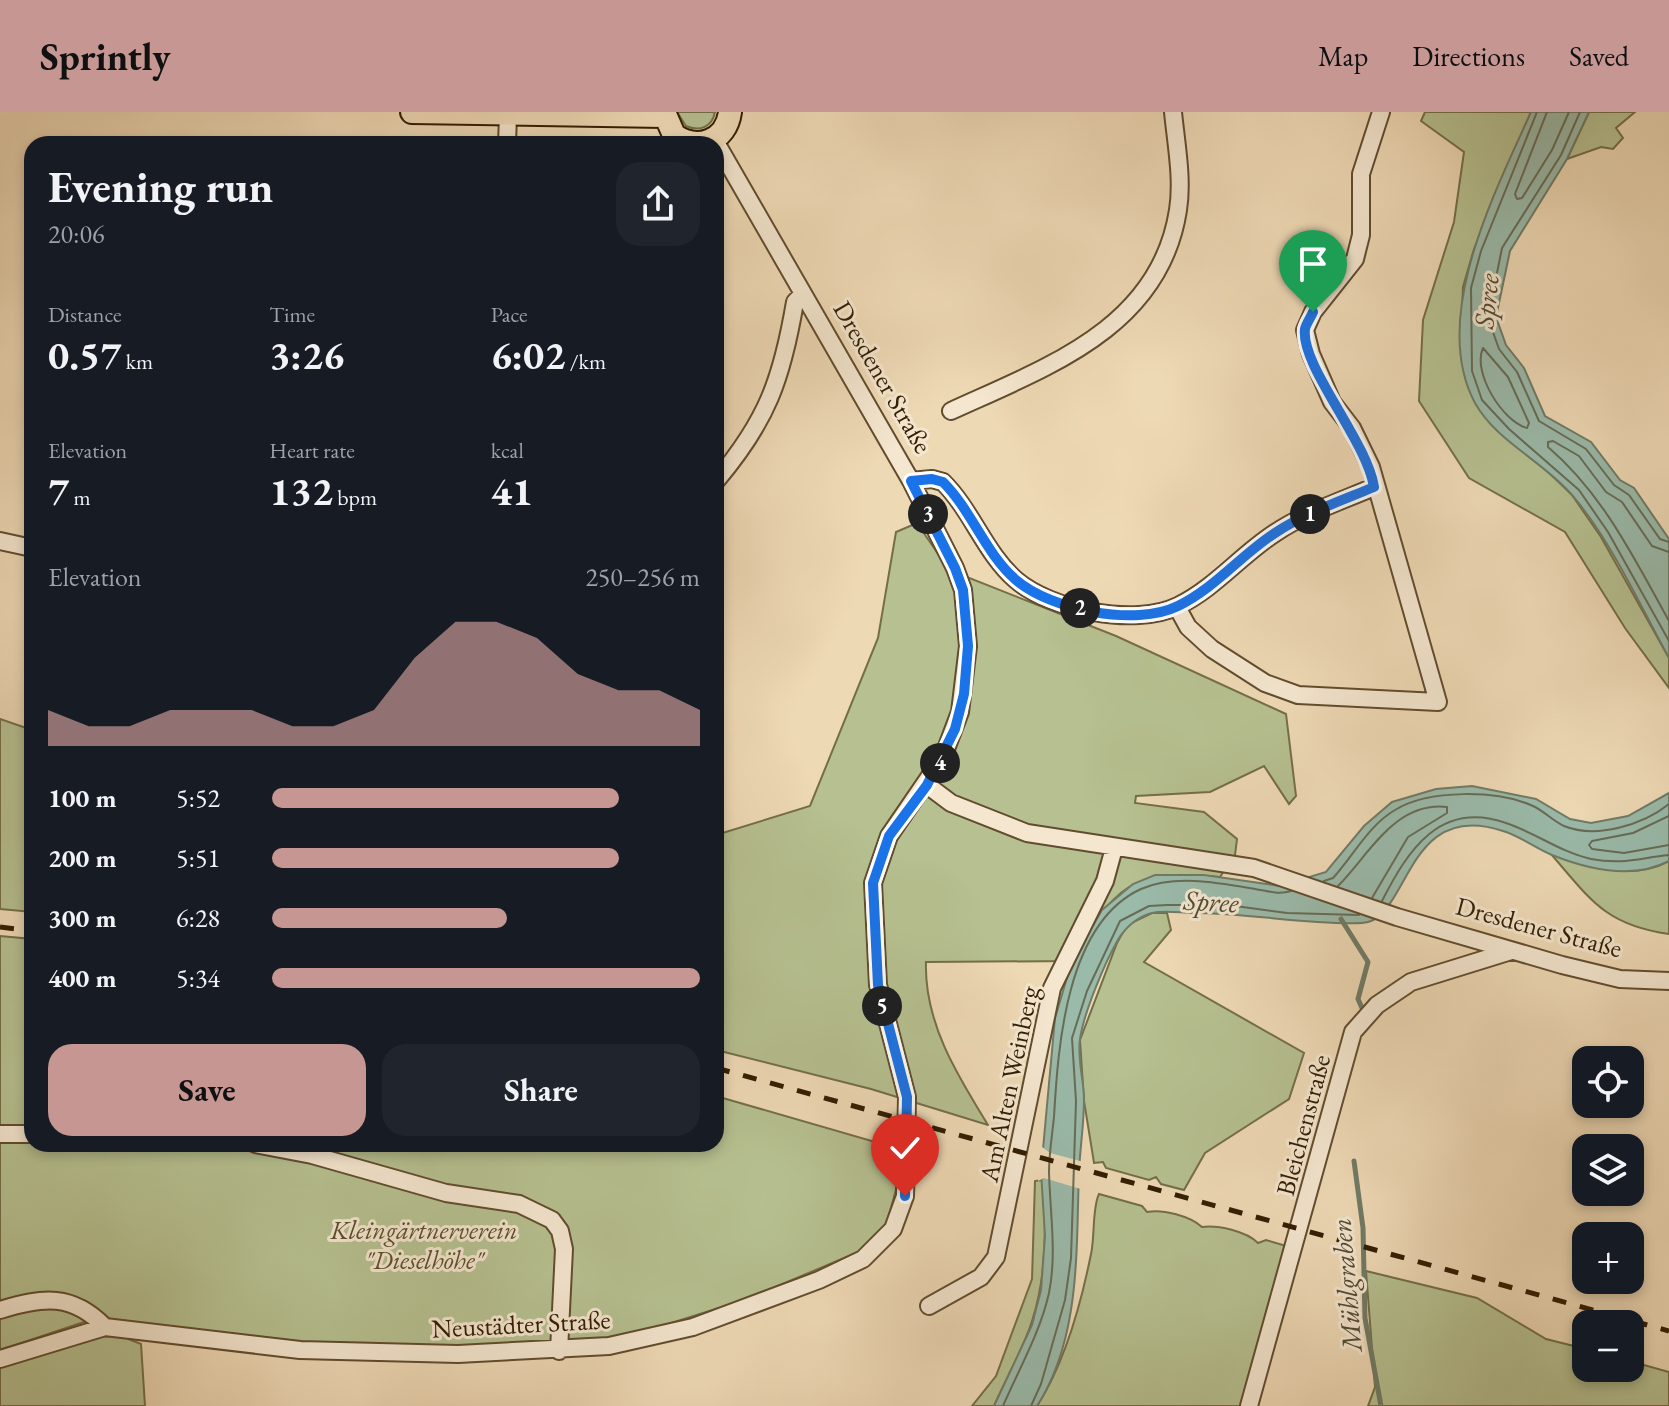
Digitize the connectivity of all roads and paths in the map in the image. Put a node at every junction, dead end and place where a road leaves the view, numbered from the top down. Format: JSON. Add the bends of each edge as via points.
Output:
{"nodes":[{"id":1,"x":412,"y":112,"type":"edge"},
{"id":2,"x":730,"y":112,"type":"edge"},
{"id":3,"x":1173,"y":112,"type":"edge"},
{"id":4,"x":1381,"y":112,"type":"edge"},
{"id":5,"x":664,"y":114,"type":"edge"},
{"id":6,"x":508,"y":115,"type":"junction"},
{"id":7,"x":507,"y":136,"type":"edge"},
{"id":8,"x":676,"y":136,"type":"edge"},
{"id":9,"x":717,"y":136,"type":"edge"},
{"id":10,"x":724,"y":156,"type":"edge"},
{"id":11,"x":803,"y":294,"type":"junction"},
{"id":12,"x":951,"y":411,"type":"dead end"},
{"id":13,"x":724,"y":472,"type":"edge"},
{"id":14,"x":911,"y":481,"type":"junction"},
{"id":15,"x":1374,"y":487,"type":"junction"},
{"id":16,"x":0,"y":541,"type":"edge"},
{"id":17,"x":24,"y":546,"type":"edge"},
{"id":18,"x":1177,"y":607,"type":"junction"},
{"id":19,"x":927,"y":785,"type":"junction"},
{"id":20,"x":1114,"y":848,"type":"junction"},
{"id":21,"x":1511,"y":951,"type":"junction"},
{"id":22,"x":1669,"y":981,"type":"edge"},
{"id":23,"x":0,"y":1134,"type":"edge"},
{"id":24,"x":24,"y":1134,"type":"edge"},
{"id":25,"x":296,"y":1152,"type":"edge"},
{"id":26,"x":929,"y":1306,"type":"dead end"},
{"id":27,"x":0,"y":1310,"type":"edge"},
{"id":28,"x":105,"y":1327,"type":"junction"},
{"id":29,"x":559,"y":1351,"type":"junction"},
{"id":30,"x":0,"y":1359,"type":"edge"},
{"id":31,"x":1249,"y":1406,"type":"edge"}],
"edges":[{"from":1,"to":6,"type":"main road"},
{"from":2,"to":9,"type":"main road","via":[[727,126]]},
{"from":3,"to":12,"type":"street","via":[[1179,206],[1172,242],[1133,305],[1071,357]]},
{"from":4,"to":15,"type":"street","via":[[1361,174],[1361,235],[1355,259],[1305,330],[1332,402],[1371,467]]},
{"from":5,"to":6,"type":"main road"},
{"from":5,"to":8,"type":"main road"},
{"from":6,"to":7,"type":"street"},
{"from":10,"to":11,"type":"street","name":"Dresdener Straße"},
{"from":11,"to":13,"type":"street","via":[[795,302],[769,406]]},
{"from":11,"to":14,"type":"street","name":"Dresdener Straße"},
{"from":14,"to":18,"type":"street","via":[[943,482],[999,563],[1034,593],[1088,611],[1116,614]]},
{"from":14,"to":19,"type":"street","name":"Dresdener Straße","via":[[955,568],[967,618],[968,670],[960,712]]},
{"from":15,"to":18,"type":"street","via":[[1276,532]]},
{"from":15,"to":18,"type":"street","via":[[1438,702],[1298,695],[1265,683],[1212,649],[1188,627]]},
{"from":16,"to":17,"type":"street"},
{"from":19,"to":20,"type":"street","via":[[951,803],[994,822]]},
{"from":19,"to":29,"type":"street","name":"Neustädter Straße","via":[[889,836],[873,883],[878,985],[907,1097],[905,1196],[893,1229],[863,1259],[744,1311],[609,1346]]},
{"from":20,"to":21,"type":"street","name":"Dresdener Straße","via":[[1254,868]]},
{"from":20,"to":26,"type":"street","name":"Am Alten Weinberg","via":[[1105,881],[1052,988],[996,1257],[981,1277]]},
{"from":21,"to":22,"type":"street","name":"Dresdener Straße","via":[[1620,979]]},
{"from":21,"to":31,"type":"street","name":"Bleichenstraße","via":[[1411,982],[1377,1005],[1353,1032]]},
{"from":23,"to":24,"type":"street"},
{"from":25,"to":29,"type":"street","via":[[446,1193],[519,1204],[552,1220],[564,1249]]},
{"from":27,"to":28,"type":"street","via":[[66,1301]]},
{"from":28,"to":29,"type":"street","name":"Neustädter Straße","via":[[300,1350]]},
{"from":28,"to":30,"type":"street","name":"Neustädter Straße"}]}
